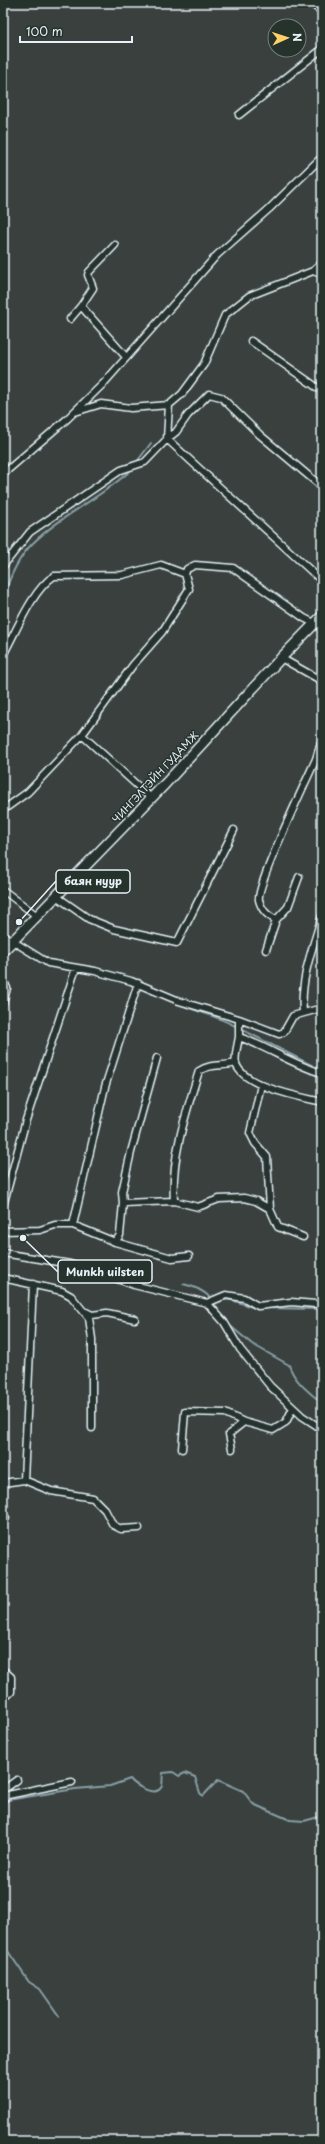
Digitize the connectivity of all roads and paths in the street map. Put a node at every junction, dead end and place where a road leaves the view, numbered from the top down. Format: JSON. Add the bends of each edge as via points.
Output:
{"nodes":[{"id":1,"x":312,"y":3,"type":"edge"},
{"id":2,"x":322,"y":12,"type":"edge"},
{"id":3,"x":322,"y":49,"type":"edge"},
{"id":4,"x":239,"y":115,"type":"dead end"},
{"id":5,"x":322,"y":157,"type":"edge"},
{"id":6,"x":115,"y":245,"type":"dead end"},
{"id":7,"x":322,"y":263,"type":"edge"},
{"id":8,"x":313,"y":271,"type":"junction"},
{"id":9,"x":322,"y":274,"type":"edge"},
{"id":10,"x":81,"y":306,"type":"junction"},
{"id":11,"x":70,"y":319,"type":"dead end"},
{"id":12,"x":251,"y":341,"type":"dead end"},
{"id":13,"x":126,"y":357,"type":"junction"},
{"id":14,"x":322,"y":391,"type":"edge"},
{"id":15,"x":169,"y":405,"type":"junction"},
{"id":16,"x":74,"y":412,"type":"junction"},
{"id":17,"x":167,"y":438,"type":"junction"},
{"id":18,"x":3,"y":474,"type":"edge"},
{"id":19,"x":322,"y":487,"type":"edge"},
{"id":20,"x":3,"y":566,"type":"edge"},
{"id":21,"x":322,"y":572,"type":"edge"},
{"id":22,"x":185,"y":574,"type":"junction"},
{"id":23,"x":322,"y":577,"type":"edge"},
{"id":24,"x":322,"y":581,"type":"edge"},
{"id":25,"x":322,"y":616,"type":"edge"},
{"id":26,"x":318,"y":626,"type":"edge"},
{"id":27,"x":3,"y":655,"type":"edge"},
{"id":28,"x":281,"y":658,"type":"junction"},
{"id":29,"x":322,"y":681,"type":"edge"},
{"id":30,"x":82,"y":735,"type":"junction"},
{"id":31,"x":322,"y":739,"type":"edge"},
{"id":32,"x":316,"y":759,"type":"junction"},
{"id":33,"x":322,"y":763,"type":"edge"},
{"id":34,"x":151,"y":798,"type":"junction"},
{"id":35,"x":3,"y":810,"type":"edge"},
{"id":36,"x":234,"y":830,"type":"dead end"},
{"id":37,"x":299,"y":878,"type":"dead end"},
{"id":38,"x":3,"y":890,"type":"edge"},
{"id":39,"x":56,"y":896,"type":"junction"},
{"id":40,"x":37,"y":916,"type":"junction"},
{"id":41,"x":322,"y":916,"type":"edge"},
{"id":42,"x":276,"y":920,"type":"junction"},
{"id":43,"x":3,"y":935,"type":"edge"},
{"id":44,"x":12,"y":941,"type":"junction"},
{"id":45,"x":266,"y":950,"type":"dead end"},
{"id":46,"x":3,"y":951,"type":"edge"},
{"id":47,"x":76,"y":968,"type":"junction"},
{"id":48,"x":3,"y":980,"type":"edge"},
{"id":49,"x":138,"y":984,"type":"junction"},
{"id":50,"x":3,"y":1003,"type":"edge"},
{"id":51,"x":322,"y":1008,"type":"edge"},
{"id":52,"x":303,"y":1012,"type":"junction"},
{"id":53,"x":239,"y":1019,"type":"junction"},
{"id":54,"x":239,"y":1036,"type":"junction"},
{"id":55,"x":157,"y":1058,"type":"dead end"},
{"id":56,"x":236,"y":1063,"type":"junction"},
{"id":57,"x":322,"y":1073,"type":"edge"},
{"id":58,"x":261,"y":1085,"type":"junction"},
{"id":59,"x":322,"y":1102,"type":"edge"},
{"id":60,"x":174,"y":1201,"type":"junction"},
{"id":61,"x":123,"y":1203,"type":"junction"},
{"id":62,"x":3,"y":1206,"type":"edge"},
{"id":63,"x":270,"y":1209,"type":"junction"},
{"id":64,"x":73,"y":1225,"type":"junction"},
{"id":65,"x":3,"y":1231,"type":"edge"},
{"id":66,"x":302,"y":1237,"type":"dead end"},
{"id":67,"x":115,"y":1242,"type":"junction"},
{"id":68,"x":3,"y":1253,"type":"edge"},
{"id":69,"x":188,"y":1256,"type":"dead end"},
{"id":70,"x":3,"y":1278,"type":"edge"},
{"id":71,"x":33,"y":1284,"type":"junction"},
{"id":72,"x":207,"y":1303,"type":"junction"},
{"id":73,"x":315,"y":1304,"type":"dead end"},
{"id":74,"x":84,"y":1312,"type":"junction"},
{"id":75,"x":134,"y":1318,"type":"dead end"},
{"id":76,"x":293,"y":1408,"type":"junction"},
{"id":77,"x":244,"y":1422,"type":"junction"},
{"id":78,"x":92,"y":1428,"type":"dead end"},
{"id":79,"x":322,"y":1429,"type":"edge"},
{"id":80,"x":182,"y":1449,"type":"dead end"},
{"id":81,"x":232,"y":1449,"type":"dead end"},
{"id":82,"x":24,"y":1480,"type":"junction"},
{"id":83,"x":3,"y":1483,"type":"edge"},
{"id":84,"x":139,"y":1528,"type":"dead end"},
{"id":85,"x":3,"y":1670,"type":"edge"},
{"id":86,"x":3,"y":1700,"type":"edge"},
{"id":87,"x":17,"y":1780,"type":"dead end"},
{"id":88,"x":72,"y":1782,"type":"dead end"},
{"id":89,"x":3,"y":1790,"type":"edge"},
{"id":90,"x":3,"y":1799,"type":"edge"}],
"edges":[{"from":1,"to":2,"type":"street"},
{"from":3,"to":4,"type":"street"},
{"from":5,"to":13,"type":"street","via":[[269,209],[216,255]]},
{"from":6,"to":10,"type":"street","via":[[89,272],[93,288]]},
{"from":7,"to":8,"type":"street"},
{"from":8,"to":9,"type":"street"},
{"from":8,"to":15,"type":"street","via":[[250,296],[225,315],[204,364],[182,394]]},
{"from":10,"to":11,"type":"street"},
{"from":10,"to":13,"type":"street"},
{"from":12,"to":14,"type":"street"},
{"from":13,"to":16,"type":"street"},
{"from":15,"to":16,"type":"street","via":[[131,408],[101,404]]},
{"from":15,"to":17,"type":"street"},
{"from":16,"to":18,"type":"street"},
{"from":17,"to":19,"type":"street","via":[[176,432],[188,415],[209,394],[221,397],[260,435]]},
{"from":17,"to":20,"type":"street","via":[[145,462],[121,470],[30,532]]},
{"from":17,"to":24,"type":"street"},
{"from":21,"to":23,"type":"street"},
{"from":22,"to":26,"type":"street","via":[[195,565],[232,568]]},
{"from":22,"to":27,"type":"street","via":[[161,565],[122,575],[54,576],[47,581],[32,603]]},
{"from":22,"to":30,"type":"street","via":[[189,589],[162,632]]},
{"from":25,"to":26,"type":"main road","name":"ЧИНГЭЛТЭЙН ГУДАМЖ"},
{"from":26,"to":28,"type":"main road","name":"ЧИНГЭЛТЭЙН ГУДАМЖ"},
{"from":28,"to":29,"type":"street"},
{"from":28,"to":34,"type":"main road","name":"ЧИНГЭЛТЭЙН ГУДАМЖ"},
{"from":30,"to":34,"type":"street"},
{"from":30,"to":35,"type":"street","via":[[28,792]]},
{"from":31,"to":32,"type":"street"},
{"from":32,"to":33,"type":"street"},
{"from":32,"to":42,"type":"street","via":[[264,878],[258,899],[264,913]]},
{"from":34,"to":39,"type":"main road","name":"ЧИНГЭЛТЭЙН ГУДАМЖ"},
{"from":36,"to":39,"type":"street","via":[[177,943],[114,930],[89,919]]},
{"from":37,"to":42,"type":"street","via":[[288,907]]},
{"from":38,"to":40,"type":"street"},
{"from":39,"to":40,"type":"main road","name":"ЧИНГЭЛТЭЙН ГУДАМЖ"},
{"from":40,"to":44,"type":"main road","name":"ЧИНГЭЛТЭЙН ГУДАМЖ"},
{"from":41,"to":52,"type":"street","via":[[301,996]]},
{"from":42,"to":45,"type":"street"},
{"from":43,"to":44,"type":"street"},
{"from":44,"to":46,"type":"main road","name":"ЧИНГЭЛТЭЙН ГУДАМЖ"},
{"from":44,"to":47,"type":"street","via":[[48,963]]},
{"from":47,"to":49,"type":"street"},
{"from":47,"to":62,"type":"street","via":[[26,1120]]},
{"from":48,"to":50,"type":"street","via":[[7,988]]},
{"from":49,"to":53,"type":"street","via":[[179,1001]]},
{"from":49,"to":64,"type":"street","via":[[105,1087]]},
{"from":51,"to":52,"type":"street"},
{"from":52,"to":53,"type":"street","via":[[293,1016],[284,1032],[279,1034]]},
{"from":53,"to":54,"type":"street"},
{"from":54,"to":56,"type":"street"},
{"from":54,"to":57,"type":"street"},
{"from":55,"to":61,"type":"street","via":[[131,1152],[122,1192]]},
{"from":56,"to":58,"type":"street","via":[[241,1072]]},
{"from":56,"to":60,"type":"street","via":[[224,1066],[209,1065],[199,1071],[182,1127],[172,1181]]},
{"from":58,"to":59,"type":"street"},
{"from":58,"to":63,"type":"street","via":[[250,1133],[267,1157]]},
{"from":60,"to":61,"type":"street"},
{"from":60,"to":63,"type":"street","via":[[198,1207],[219,1199],[244,1198]]},
{"from":61,"to":67,"type":"street","via":[[120,1235]]},
{"from":63,"to":66,"type":"street","via":[[278,1227]]},
{"from":64,"to":65,"type":"street","via":[[55,1225],[40,1230]]},
{"from":64,"to":67,"type":"street"},
{"from":67,"to":69,"type":"street","via":[[172,1258]]},
{"from":68,"to":72,"type":"street","via":[[70,1264],[101,1272],[134,1285]]},
{"from":70,"to":71,"type":"street"},
{"from":71,"to":74,"type":"street","via":[[62,1291],[71,1296]]},
{"from":71,"to":82,"type":"street"},
{"from":72,"to":73,"type":"street","via":[[226,1294],[244,1298],[258,1306],[291,1302]]},
{"from":72,"to":76,"type":"street","via":[[224,1322],[240,1350],[270,1386]]},
{"from":74,"to":75,"type":"street","via":[[92,1315],[107,1313]]},
{"from":74,"to":78,"type":"street","via":[[90,1318],[92,1339]]},
{"from":76,"to":77,"type":"street","via":[[286,1422],[273,1430]]},
{"from":76,"to":79,"type":"street"},
{"from":77,"to":80,"type":"street","via":[[225,1413],[185,1412]]},
{"from":77,"to":81,"type":"street","via":[[229,1434]]},
{"from":82,"to":83,"type":"street"},
{"from":82,"to":84,"type":"street","via":[[51,1490],[93,1498],[105,1510],[113,1525],[121,1529]]},
{"from":85,"to":86,"type":"street","via":[[11,1677],[11,1692]]},
{"from":87,"to":89,"type":"street"},
{"from":88,"to":90,"type":"street","via":[[8,1795]]}]}
